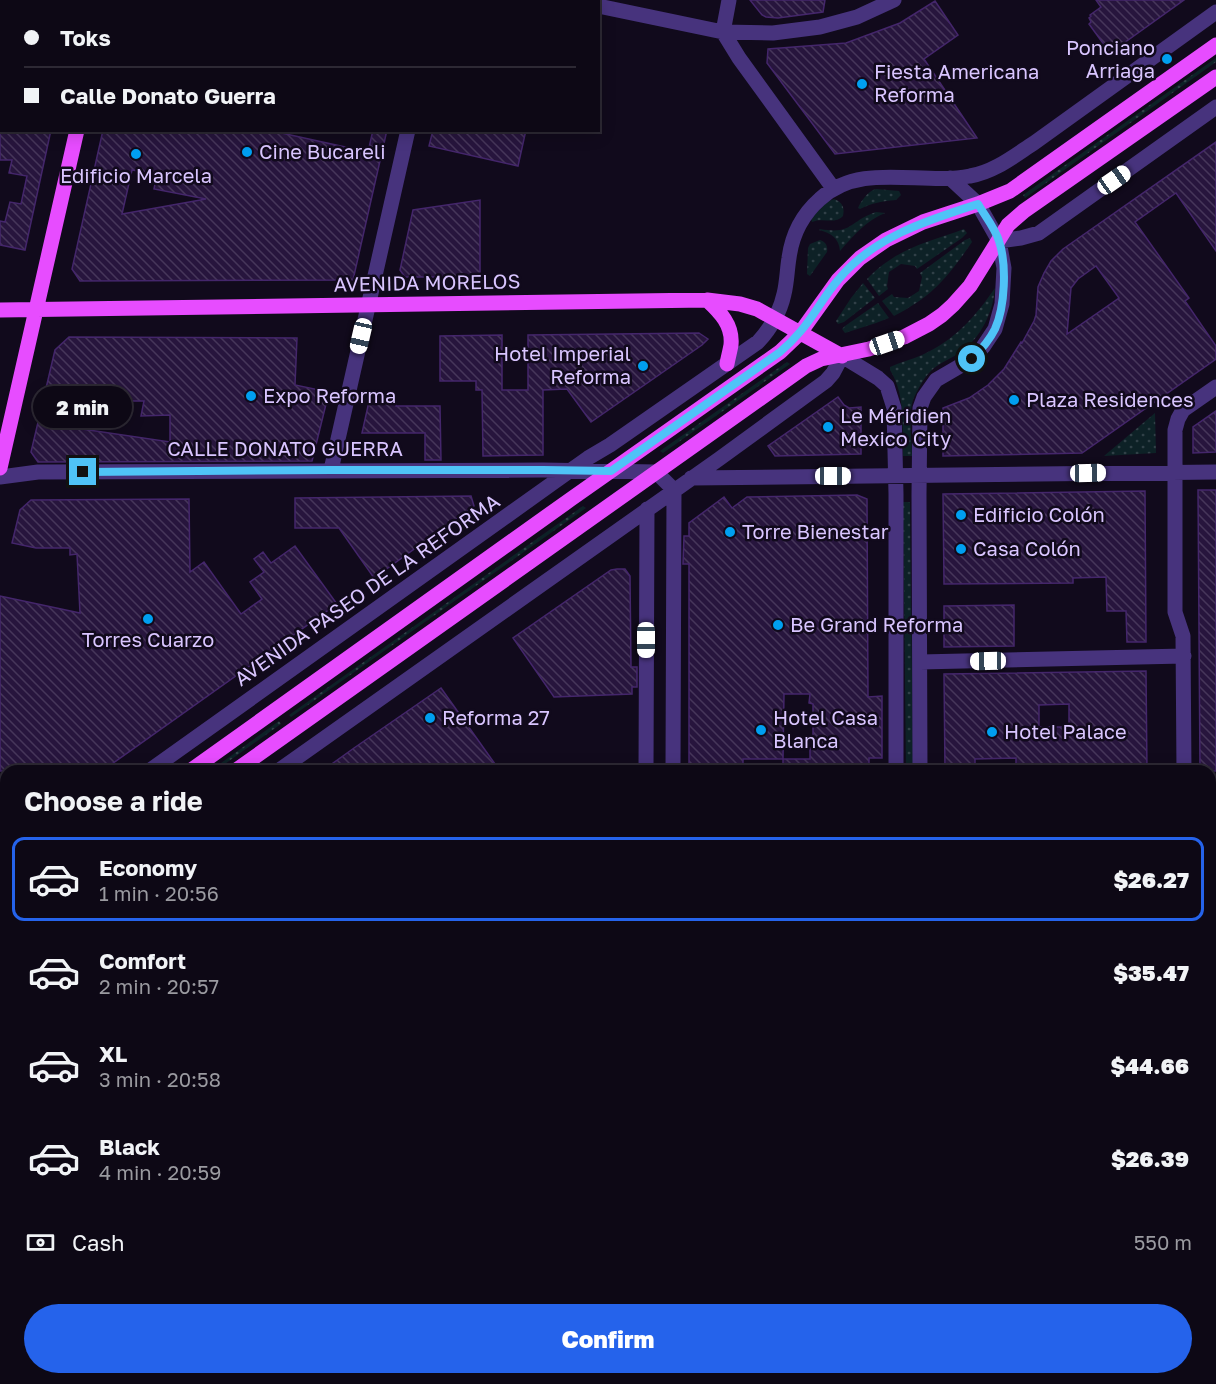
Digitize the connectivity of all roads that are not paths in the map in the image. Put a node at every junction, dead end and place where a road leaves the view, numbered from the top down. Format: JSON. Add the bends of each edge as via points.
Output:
{"nodes":[{"id":1,"x":729,"y":0,"type":"edge"},
{"id":2,"x":894,"y":0,"type":"edge"},
{"id":3,"x":600,"y":6,"type":"edge"},
{"id":4,"x":1216,"y":12,"type":"edge"},
{"id":5,"x":723,"y":32,"type":"junction"},
{"id":6,"x":1216,"y":45,"type":"edge"},
{"id":7,"x":1216,"y":77,"type":"edge"},
{"id":8,"x":1216,"y":107,"type":"edge"},
{"id":9,"x":77,"y":132,"type":"edge"},
{"id":10,"x":408,"y":132,"type":"edge"},
{"id":11,"x":950,"y":178,"type":"junction"},
{"id":12,"x":833,"y":188,"type":"junction"},
{"id":13,"x":978,"y":204,"type":"junction"},
{"id":14,"x":999,"y":241,"type":"junction"},
{"id":15,"x":707,"y":300,"type":"junction"},
{"id":16,"x":369,"y":304,"type":"junction"},
{"id":17,"x":0,"y":309,"type":"edge"},
{"id":18,"x":37,"y":309,"type":"junction"},
{"id":19,"x":775,"y":318,"type":"junction"},
{"id":20,"x":800,"y":333,"type":"junction"},
{"id":21,"x":842,"y":356,"type":"junction"},
{"id":22,"x":727,"y":364,"type":"junction"},
{"id":23,"x":1216,"y":387,"type":"edge"},
{"id":24,"x":0,"y":468,"type":"edge"},
{"id":25,"x":331,"y":470,"type":"junction"},
{"id":26,"x":571,"y":471,"type":"junction"},
{"id":27,"x":611,"y":471,"type":"junction"},
{"id":28,"x":656,"y":472,"type":"junction"},
{"id":29,"x":1174,"y":472,"type":"junction"},
{"id":30,"x":1216,"y":472,"type":"edge"},
{"id":31,"x":919,"y":475,"type":"junction"},
{"id":32,"x":895,"y":476,"type":"junction"},
{"id":33,"x":0,"y":477,"type":"edge"},
{"id":34,"x":692,"y":478,"type":"junction"},
{"id":35,"x":674,"y":490,"type":"junction"},
{"id":36,"x":646,"y":509,"type":"junction"},
{"id":37,"x":1184,"y":656,"type":"junction"},
{"id":38,"x":920,"y":662,"type":"junction"},
{"id":39,"x":157,"y":765,"type":"edge"},
{"id":40,"x":198,"y":765,"type":"edge"},
{"id":41,"x":243,"y":765,"type":"edge"},
{"id":42,"x":286,"y":765,"type":"edge"},
{"id":43,"x":646,"y":765,"type":"edge"},
{"id":44,"x":673,"y":765,"type":"edge"},
{"id":45,"x":896,"y":765,"type":"edge"},
{"id":46,"x":920,"y":765,"type":"edge"},
{"id":47,"x":1184,"y":765,"type":"edge"}],
"edges":[{"from":1,"to":5,"type":"street"},
{"from":2,"to":5,"type":"street","via":[[857,17],[820,27],[772,33]]},
{"from":3,"to":5,"type":"street"},
{"from":4,"to":11,"type":"street","name":"AVENIDA PASEO DE LA REFORMA","via":[[1010,159],[990,170]]},
{"from":5,"to":12,"type":"street"},
{"from":6,"to":13,"type":"main road","via":[[1010,190]]},
{"from":7,"to":14,"type":"main road","via":[[1024,211],[1008,225]]},
{"from":8,"to":14,"type":"street","via":[[1040,233]]},
{"from":9,"to":18,"type":"main road"},
{"from":10,"to":16,"type":"street"},
{"from":11,"to":12,"type":"street","name":"AVENIDA PASEO DE LA REFORMA","via":[[871,178]]},
{"from":11,"to":13,"type":"street"},
{"from":12,"to":19,"type":"street","name":"AVENIDA PASEO DE LA REFORMA","via":[[811,208],[793,238],[784,298]]},
{"from":13,"to":14,"type":"street"},
{"from":13,"to":20,"type":"main road","via":[[923,222],[860,258],[838,280]]},
{"from":14,"to":21,"type":"main road","via":[[970,286],[942,315],[904,337]]},
{"from":14,"to":31,"type":"street","via":[[1004,286],[995,329],[972,359],[936,380],[924,397],[920,408]]},
{"from":15,"to":16,"type":"main road","name":"AVENIDA MORELOS"},
{"from":15,"to":19,"type":"main road","name":"AVENIDA MORELOS","via":[[740,304]]},
{"from":15,"to":22,"type":"main road","via":[[729,328]]},
{"from":16,"to":18,"type":"main road","name":"AVENIDA MORELOS"},
{"from":16,"to":25,"type":"street"},
{"from":17,"to":18,"type":"main road","name":"AVENIDA MORELOS"},
{"from":18,"to":24,"type":"main road"},
{"from":19,"to":20,"type":"main road","name":"AVENIDA MORELOS"},
{"from":19,"to":22,"type":"street","name":"AVENIDA PASEO DE LA REFORMA","via":[[758,342]]},
{"from":20,"to":21,"type":"main road","name":"AVENIDA MORELOS"},
{"from":20,"to":27,"type":"main road","via":[[780,352]]},
{"from":21,"to":28,"type":"main road","via":[[806,366]]},
{"from":21,"to":32,"type":"street","via":[[887,386],[894,408]]},
{"from":21,"to":34,"type":"street","via":[[826,381]]},
{"from":22,"to":26,"type":"street","name":"AVENIDA PASEO DE LA REFORMA"},
{"from":23,"to":29,"type":"street","via":[[1183,410],[1178,418]]},
{"from":25,"to":26,"type":"street","name":"CALLE DONATO GUERRA"},
{"from":25,"to":33,"type":"street","name":"CALLE DONATO GUERRA","via":[[38,472]]},
{"from":26,"to":27,"type":"street","name":"CALLE DONATO GUERRA"},
{"from":26,"to":39,"type":"street","name":"AVENIDA PASEO DE LA REFORMA"},
{"from":27,"to":28,"type":"street","name":"CALLE DONATO GUERRA"},
{"from":27,"to":40,"type":"main road"},
{"from":28,"to":35,"type":"street"},
{"from":28,"to":41,"type":"main road"},
{"from":29,"to":30,"type":"street"},
{"from":29,"to":31,"type":"street"},
{"from":29,"to":37,"type":"street","via":[[1175,612],[1183,636]]},
{"from":31,"to":32,"type":"street"},
{"from":31,"to":38,"type":"street"},
{"from":32,"to":34,"type":"street"},
{"from":32,"to":45,"type":"street"},
{"from":34,"to":35,"type":"street"},
{"from":35,"to":36,"type":"street"},
{"from":35,"to":44,"type":"street"},
{"from":36,"to":42,"type":"street"},
{"from":36,"to":43,"type":"street"},
{"from":37,"to":38,"type":"street"},
{"from":37,"to":47,"type":"street"},
{"from":38,"to":46,"type":"street"}]}
